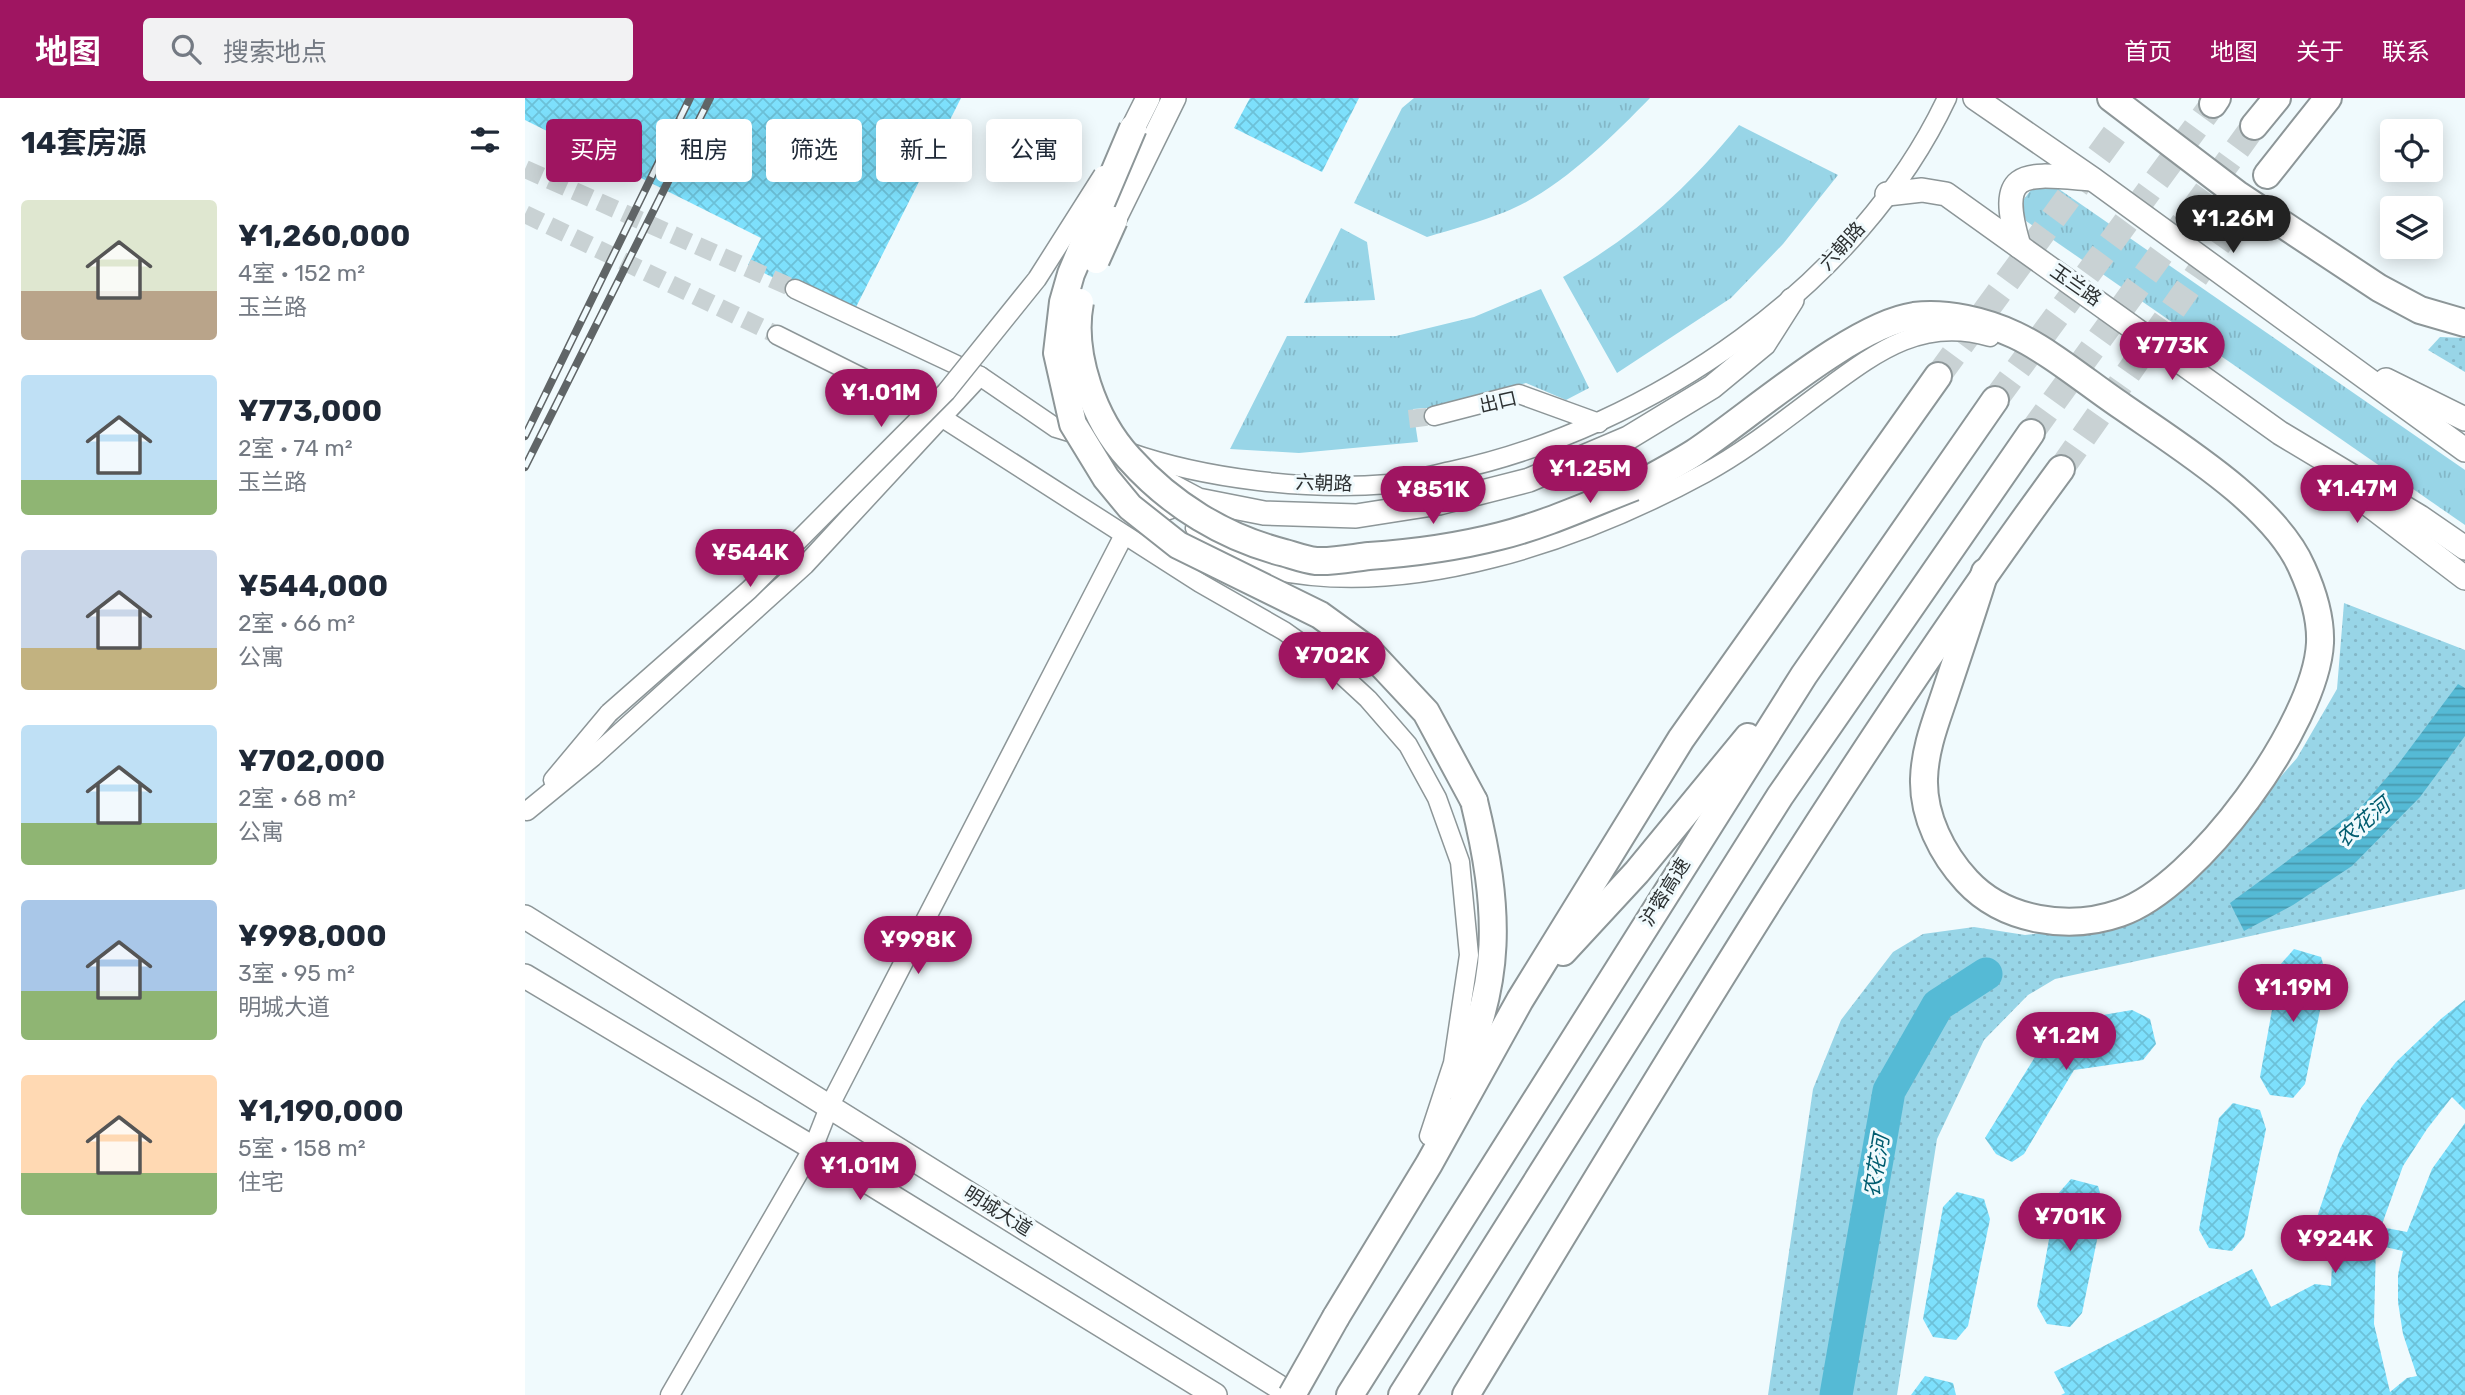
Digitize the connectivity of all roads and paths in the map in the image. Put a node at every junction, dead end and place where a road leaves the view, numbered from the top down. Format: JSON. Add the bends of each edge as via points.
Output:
{"nodes":[{"id":1,"x":1148,"y":98,"type":"edge"},
{"id":2,"x":1174,"y":98,"type":"edge"},
{"id":3,"x":1947,"y":98,"type":"edge"},
{"id":4,"x":1975,"y":98,"type":"edge"},
{"id":5,"x":2111,"y":98,"type":"edge"},
{"id":6,"x":2127,"y":98,"type":"edge"},
{"id":7,"x":2277,"y":98,"type":"edge"},
{"id":8,"x":2328,"y":98,"type":"edge"},
{"id":9,"x":2333,"y":98,"type":"edge"},
{"id":10,"x":2254,"y":126,"type":"tunnel mouth"},
{"id":11,"x":1133,"y":128,"type":"junction"},
{"id":12,"x":2300,"y":133,"type":"junction"},
{"id":13,"x":2163,"y":139,"type":"junction"},
{"id":14,"x":2267,"y":175,"type":"tunnel mouth"},
{"id":15,"x":2094,"y":180,"type":"junction"},
{"id":16,"x":1888,"y":194,"type":"junction"},
{"id":17,"x":1114,"y":220,"type":"junction"},
{"id":18,"x":2019,"y":246,"type":"junction"},
{"id":19,"x":1071,"y":274,"type":"junction"},
{"id":20,"x":795,"y":289,"type":"tunnel mouth"},
{"id":21,"x":1792,"y":300,"type":"junction"},
{"id":22,"x":1063,"y":302,"type":"junction"},
{"id":23,"x":2465,"y":323,"type":"edge"},
{"id":24,"x":777,"y":335,"type":"tunnel mouth"},
{"id":25,"x":2324,"y":349,"type":"junction"},
{"id":26,"x":980,"y":376,"type":"junction"},
{"id":27,"x":1938,"y":376,"type":"tunnel mouth"},
{"id":28,"x":2087,"y":383,"type":"junction"},
{"id":29,"x":1995,"y":400,"type":"tunnel mouth"},
{"id":30,"x":1093,"y":401,"type":"junction"},
{"id":31,"x":1434,"y":416,"type":"tunnel mouth"},
{"id":32,"x":941,"y":417,"type":"junction"},
{"id":33,"x":2465,"y":419,"type":"edge"},
{"id":34,"x":1599,"y":423,"type":"junction"},
{"id":35,"x":1056,"y":428,"type":"junction"},
{"id":36,"x":2031,"y":433,"type":"tunnel mouth"},
{"id":37,"x":2280,"y":433,"type":"junction"},
{"id":38,"x":2465,"y":450,"type":"edge"},
{"id":39,"x":1137,"y":467,"type":"junction"},
{"id":40,"x":2061,"y":469,"type":"tunnel mouth"},
{"id":41,"x":1124,"y":535,"type":"junction"},
{"id":42,"x":2465,"y":548,"type":"edge"},
{"id":43,"x":1986,"y":572,"type":"junction"},
{"id":44,"x":2465,"y":578,"type":"edge"},
{"id":45,"x":1804,"y":675,"type":"junction"},
{"id":46,"x":526,"y":812,"type":"edge"},
{"id":47,"x":525,"y":917,"type":"edge"},
{"id":48,"x":525,"y":976,"type":"edge"},
{"id":49,"x":1520,"y":1000,"type":"junction"},
{"id":50,"x":829,"y":1105,"type":"junction"},
{"id":51,"x":1429,"y":1136,"type":"junction"},
{"id":52,"x":813,"y":1148,"type":"junction"},
{"id":53,"x":1340,"y":1311,"type":"junction"},
{"id":54,"x":1467,"y":1394,"type":"edge"},
{"id":55,"x":670,"y":1395,"type":"edge"},
{"id":56,"x":1215,"y":1395,"type":"edge"},
{"id":57,"x":1292,"y":1395,"type":"edge"},
{"id":58,"x":1350,"y":1395,"type":"edge"},
{"id":59,"x":1402,"y":1395,"type":"edge"}],
"edges":[{"from":1,"to":11,"type":"main road"},
{"from":2,"to":17,"type":"main road"},
{"from":3,"to":16,"type":"street","name":"六朝路","via":[[1926,142]]},
{"from":4,"to":15,"type":"main road"},
{"from":5,"to":13,"type":"highway"},
{"from":6,"to":13,"type":"street"},
{"from":7,"to":10,"type":"highway"},
{"from":8,"to":12,"type":"highway"},
{"from":9,"to":12,"type":"highway"},
{"from":11,"to":19,"type":"highway","bridge":true},
{"from":11,"to":46,"type":"street","bridge":true,"via":[[1037,279],[946,392],[748,590],[609,713]]},
{"from":12,"to":14,"type":"highway"},
{"from":13,"to":23,"type":"highway","via":[[2379,288],[2420,310]]},
{"from":15,"to":18,"type":"main road","via":[[2038,174],[2022,179],[2011,193],[2009,211]]},
{"from":15,"to":25,"type":"main road"},
{"from":16,"to":18,"type":"main road","name":"玉兰路","via":[[1922,190],[1946,194]]},
{"from":16,"to":21,"type":"street","name":"六朝路"},
{"from":17,"to":19,"type":"highway","bridge":true},
{"from":17,"to":30,"type":"highway","bridge":true,"via":[[1082,291],[1077,315],[1077,337]]},
{"from":18,"to":37,"type":"main road","name":"玉兰路"},
{"from":19,"to":22,"type":"highway","bridge":true},
{"from":20,"to":26,"type":"street","name":"六朝路"},
{"from":21,"to":34,"type":"street","name":"六朝路","via":[[1660,393]]},
{"from":21,"to":39,"type":"main road","bridge":true,"via":[[1764,344],[1712,387],[1628,438],[1529,480],[1439,503],[1356,516],[1264,513],[1198,500]]},
{"from":22,"to":30,"type":"highway","bridge":true,"via":[[1075,358]]},
{"from":22,"to":51,"type":"highway","bridge":true,"via":[[1057,353],[1073,424],[1106,478],[1130,507],[1178,545],[1320,615],[1367,649],[1426,712],[1474,801],[1490,868],[1494,957],[1468,1057]]},
{"from":24,"to":32,"type":"street"},
{"from":25,"to":33,"type":"main road"},
{"from":25,"to":38,"type":"main road"},
{"from":26,"to":32,"type":"street"},
{"from":26,"to":35,"type":"street","name":"六朝路"},
{"from":27,"to":49,"type":"highway","via":[[1681,739]]},
{"from":28,"to":35,"type":"street","via":[[2019,346],[1979,334],[1944,330],[1904,339],[1865,358],[1706,473],[1581,529],[1499,557],[1409,576],[1325,576],[1267,569],[1241,558]]},
{"from":28,"to":39,"type":"highway","bridge":true,"via":[[2018,336],[1969,319],[1913,316],[1860,335],[1691,455],[1634,487],[1501,536],[1415,553],[1315,561],[1253,545],[1225,533],[1178,502]]},
{"from":28,"to":43,"type":"highway","via":[[2183,448],[2278,529],[2300,563],[2313,597],[2320,642],[2312,682],[2290,736],[2242,804],[2199,855],[2162,889],[2121,913],[2054,922],[2024,916],[1972,886],[1941,846],[1924,783],[1929,738]]},
{"from":29,"to":45,"type":"highway","name":"沪蓉高速"},
{"from":30,"to":39,"type":"highway","bridge":true,"via":[[1113,441]]},
{"from":31,"to":34,"type":"street","name":"出口","via":[[1519,394]]},
{"from":32,"to":41,"type":"street"},
{"from":32,"to":46,"type":"street","via":[[805,565]]},
{"from":34,"to":35,"type":"street","name":"六朝路","via":[[1521,454],[1390,484],[1231,478],[1171,467]]},
{"from":36,"to":59,"type":"highway","via":[[1780,796]]},
{"from":37,"to":42,"type":"main road","name":"玉兰路"},
{"from":37,"to":44,"type":"main road"},
{"from":40,"to":43,"type":"highway"},
{"from":41,"to":50,"type":"street"},
{"from":41,"to":51,"type":"street","via":[[1329,663],[1408,745],[1437,798],[1460,862],[1469,955],[1453,1063]]},
{"from":43,"to":54,"type":"highway","via":[[1783,882]]},
{"from":45,"to":49,"type":"highway","via":[[1715,774],[1637,872]]},
{"from":45,"to":58,"type":"highway","name":"沪蓉高速"},
{"from":47,"to":50,"type":"main road","name":"明城大道"},
{"from":48,"to":52,"type":"main road"},
{"from":49,"to":53,"type":"highway"},
{"from":50,"to":52,"type":"street"},
{"from":50,"to":57,"type":"main road","name":"明城大道"},
{"from":51,"to":53,"type":"highway"},
{"from":52,"to":55,"type":"street"},
{"from":52,"to":56,"type":"main road"},
{"from":53,"to":57,"type":"highway","bridge":true}]}
